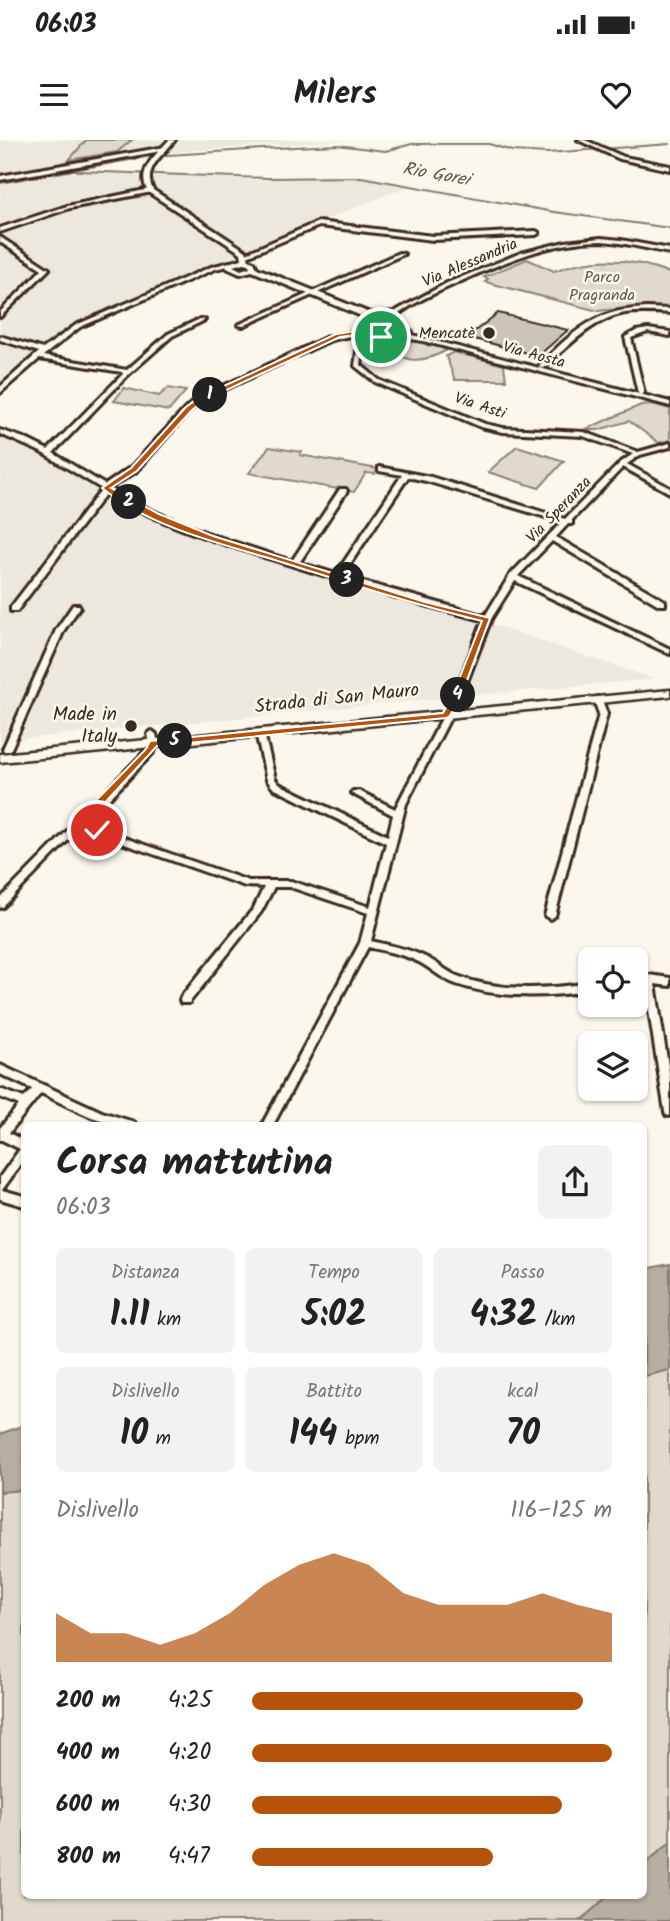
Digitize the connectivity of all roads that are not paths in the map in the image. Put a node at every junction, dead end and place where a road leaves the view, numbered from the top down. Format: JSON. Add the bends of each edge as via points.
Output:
{"nodes":[{"id":1,"x":172,"y":140,"type":"edge"},
{"id":2,"x":581,"y":140,"type":"edge"},
{"id":3,"x":165,"y":149,"type":"junction"},
{"id":4,"x":143,"y":151,"type":"junction"},
{"id":5,"x":159,"y":156,"type":"junction"},
{"id":6,"x":670,"y":169,"type":"edge"},
{"id":7,"x":0,"y":178,"type":"edge"},
{"id":8,"x":150,"y":191,"type":"junction"},
{"id":9,"x":0,"y":230,"type":"edge"},
{"id":10,"x":536,"y":233,"type":"dead end"},
{"id":11,"x":0,"y":239,"type":"edge"},
{"id":12,"x":670,"y":251,"type":"edge"},
{"id":13,"x":401,"y":254,"type":"dead end"},
{"id":14,"x":239,"y":260,"type":"junction"},
{"id":15,"x":250,"y":270,"type":"junction"},
{"id":16,"x":309,"y":294,"type":"junction"},
{"id":17,"x":670,"y":311,"type":"edge"},
{"id":18,"x":394,"y":312,"type":"junction"},
{"id":19,"x":362,"y":313,"type":"junction"},
{"id":20,"x":0,"y":316,"type":"edge"},
{"id":21,"x":202,"y":320,"type":"dead end"},
{"id":22,"x":385,"y":323,"type":"junction"},
{"id":23,"x":241,"y":326,"type":"dead end"},
{"id":24,"x":369,"y":326,"type":"junction"},
{"id":25,"x":393,"y":332,"type":"junction"},
{"id":26,"x":670,"y":334,"type":"edge"},
{"id":27,"x":372,"y":336,"type":"junction"},
{"id":28,"x":0,"y":338,"type":"edge"},
{"id":29,"x":41,"y":354,"type":"junction"},
{"id":30,"x":486,"y":355,"type":"junction"},
{"id":31,"x":541,"y":367,"type":"junction"},
{"id":32,"x":127,"y":374,"type":"junction"},
{"id":33,"x":0,"y":391,"type":"edge"},
{"id":34,"x":641,"y":393,"type":"junction"},
{"id":35,"x":670,"y":402,"type":"edge"},
{"id":36,"x":0,"y":432,"type":"edge"},
{"id":37,"x":670,"y":445,"type":"edge"},
{"id":38,"x":50,"y":452,"type":"junction"},
{"id":39,"x":638,"y":454,"type":"junction"},
{"id":40,"x":622,"y":464,"type":"junction"},
{"id":41,"x":382,"y":469,"type":"dead end"},
{"id":42,"x":406,"y":474,"type":"junction"},
{"id":43,"x":106,"y":488,"type":"junction"},
{"id":44,"x":343,"y":491,"type":"dead end"},
{"id":45,"x":670,"y":491,"type":"edge"},
{"id":46,"x":569,"y":522,"type":"junction"},
{"id":47,"x":552,"y":538,"type":"junction"},
{"id":48,"x":294,"y":564,"type":"junction"},
{"id":49,"x":513,"y":577,"type":"junction"},
{"id":50,"x":338,"y":578,"type":"junction"},
{"id":51,"x":507,"y":588,"type":"junction"},
{"id":52,"x":543,"y":593,"type":"junction"},
{"id":53,"x":662,"y":603,"type":"dead end"},
{"id":54,"x":76,"y":607,"type":"dead end"},
{"id":55,"x":14,"y":608,"type":"dead end"},
{"id":56,"x":487,"y":620,"type":"junction"},
{"id":57,"x":670,"y":652,"type":"edge"},
{"id":58,"x":670,"y":684,"type":"edge"},
{"id":59,"x":653,"y":690,"type":"junction"},
{"id":60,"x":670,"y":692,"type":"edge"},
{"id":61,"x":598,"y":700,"type":"junction"},
{"id":62,"x":452,"y":705,"type":"junction"},
{"id":63,"x":260,"y":733,"type":"junction"},
{"id":64,"x":153,"y":739,"type":"junction"},
{"id":65,"x":2,"y":752,"type":"edge"},
{"id":66,"x":356,"y":793,"type":"dead end"},
{"id":67,"x":398,"y":814,"type":"junction"},
{"id":68,"x":82,"y":828,"type":"junction"},
{"id":69,"x":390,"y":841,"type":"junction"},
{"id":70,"x":270,"y":885,"type":"junction"},
{"id":71,"x":0,"y":905,"type":"edge"},
{"id":72,"x":372,"y":911,"type":"junction"},
{"id":73,"x":551,"y":916,"type":"dead end"},
{"id":74,"x":365,"y":943,"type":"junction"},
{"id":75,"x":649,"y":979,"type":"joint"},
{"id":76,"x":670,"y":982,"type":"edge"},
{"id":77,"x":578,"y":989,"type":"edge"},
{"id":78,"x":185,"y":1000,"type":"dead end"},
{"id":79,"x":0,"y":1069,"type":"edge"},
{"id":80,"x":668,"y":1085,"type":"edge"},
{"id":81,"x":39,"y":1087,"type":"junction"},
{"id":82,"x":0,"y":1093,"type":"edge"},
{"id":83,"x":26,"y":1103,"type":"junction"},
{"id":84,"x":670,"y":1112,"type":"edge"},
{"id":85,"x":120,"y":1122,"type":"edge"},
{"id":86,"x":270,"y":1122,"type":"edge"},
{"id":87,"x":1,"y":1135,"type":"edge"},
{"id":88,"x":21,"y":1145,"type":"edge"},
{"id":89,"x":21,"y":1156,"type":"edge"},
{"id":90,"x":0,"y":1186,"type":"edge"},
{"id":91,"x":0,"y":1194,"type":"edge"},
{"id":92,"x":21,"y":1200,"type":"edge"}],
"edges":[{"from":1,"to":3,"type":"street"},
{"from":2,"to":6,"type":"street","via":[[622,158]]},
{"from":3,"to":4,"type":"street"},
{"from":3,"to":5,"type":"street"},
{"from":4,"to":5,"type":"street"},
{"from":4,"to":7,"type":"street"},
{"from":5,"to":8,"type":"street","via":[[144,180]]},
{"from":8,"to":9,"type":"street","via":[[90,202]]},
{"from":8,"to":14,"type":"street"},
{"from":10,"to":14,"type":"street","via":[[433,238],[318,224]]},
{"from":11,"to":20,"type":"street","via":[[46,269]]},
{"from":12,"to":18,"type":"street","name":"Via Alessandria","via":[[615,240],[583,241],[519,256]]},
{"from":13,"to":16,"type":"street"},
{"from":14,"to":15,"type":"street"},
{"from":14,"to":15,"type":"street","via":[[254,265]]},
{"from":14,"to":29,"type":"street","via":[[78,326]]},
{"from":15,"to":16,"type":"street"},
{"from":16,"to":19,"type":"street"},
{"from":16,"to":23,"type":"street"},
{"from":16,"to":24,"type":"street","via":[[360,317]]},
{"from":17,"to":31,"type":"street","via":[[629,310],[596,320]]},
{"from":18,"to":19,"type":"street"},
{"from":18,"to":22,"type":"street","name":"Via Alessandria"},
{"from":19,"to":24,"type":"street"},
{"from":21,"to":32,"type":"street","via":[[170,335]]},
{"from":22,"to":24,"type":"street"},
{"from":22,"to":25,"type":"street"},
{"from":24,"to":27,"type":"street"},
{"from":24,"to":43,"type":"street","via":[[329,338],[202,398],[134,469]]},
{"from":25,"to":27,"type":"street"},
{"from":25,"to":30,"type":"street","name":"Via Aosta"},
{"from":26,"to":34,"type":"street","via":[[650,331],[628,337]]},
{"from":27,"to":39,"type":"street","name":"Via Asti","via":[[361,344],[358,366],[377,381],[495,429],[584,434]]},
{"from":28,"to":29,"type":"street"},
{"from":29,"to":32,"type":"street"},
{"from":29,"to":33,"type":"street"},
{"from":30,"to":31,"type":"street","name":"Via Aosta"},
{"from":30,"to":35,"type":"street","name":"Via Aosta"},
{"from":31,"to":34,"type":"street","name":"Via Aosta"},
{"from":32,"to":38,"type":"street"},
{"from":34,"to":35,"type":"street","name":"Via Aosta"},
{"from":36,"to":38,"type":"street"},
{"from":37,"to":39,"type":"street","name":"Via Speranza"},
{"from":38,"to":43,"type":"street"},
{"from":39,"to":40,"type":"street","name":"Via Speranza"},
{"from":40,"to":45,"type":"street"},
{"from":40,"to":46,"type":"street","name":"Via Speranza"},
{"from":41,"to":42,"type":"street"},
{"from":42,"to":46,"type":"street"},
{"from":42,"to":50,"type":"street"},
{"from":43,"to":48,"type":"street","via":[[211,538]]},
{"from":43,"to":55,"type":"street"},
{"from":44,"to":48,"type":"street"},
{"from":46,"to":47,"type":"street","name":"Via Speranza"},
{"from":47,"to":49,"type":"street","name":"Via Speranza"},
{"from":47,"to":53,"type":"street"},
{"from":48,"to":50,"type":"street"},
{"from":49,"to":51,"type":"street","name":"Via Speranza"},
{"from":49,"to":52,"type":"street"},
{"from":50,"to":56,"type":"street"},
{"from":51,"to":52,"type":"street"},
{"from":51,"to":56,"type":"street","name":"Via Speranza"},
{"from":52,"to":57,"type":"street"},
{"from":54,"to":65,"type":"street","name":"Strada di San Mauro","via":[[60,630]]},
{"from":56,"to":62,"type":"street","name":"Via Speranza"},
{"from":58,"to":59,"type":"main road"},
{"from":59,"to":60,"type":"main road"},
{"from":59,"to":61,"type":"main road","name":"Strada di San Mauro"},
{"from":59,"to":62,"type":"main road","name":"Strada di San Mauro"},
{"from":61,"to":62,"type":"main road","name":"Strada di San Mauro"},
{"from":61,"to":73,"type":"street","via":[[603,714]]},
{"from":62,"to":63,"type":"main road","name":"Strada di San Mauro"},
{"from":62,"to":64,"type":"main road","name":"Strada di San Mauro"},
{"from":62,"to":67,"type":"street","name":"Via Speranza"},
{"from":63,"to":64,"type":"main road","name":"Strada di San Mauro"},
{"from":63,"to":69,"type":"street","name":"Strada di San Mauro","via":[[276,786]]},
{"from":64,"to":65,"type":"main road","name":"Strada di San Mauro"},
{"from":64,"to":68,"type":"street","via":[[150,750],[83,820]]},
{"from":66,"to":67,"type":"street"},
{"from":67,"to":69,"type":"street","name":"Via Speranza"},
{"from":68,"to":70,"type":"street","via":[[248,884]]},
{"from":68,"to":71,"type":"street","via":[[72,831]]},
{"from":69,"to":72,"type":"street","name":"Via Speranza"},
{"from":70,"to":72,"type":"street","via":[[291,884]]},
{"from":70,"to":78,"type":"street","via":[[258,910]]},
{"from":72,"to":74,"type":"street","name":"Via Speranza"},
{"from":74,"to":77,"type":"street","via":[[409,954],[444,975],[496,990]]},
{"from":74,"to":86,"type":"street","name":"Via Speranza"},
{"from":75,"to":76,"type":"street"},
{"from":75,"to":80,"type":"street"},
{"from":79,"to":81,"type":"street"},
{"from":80,"to":84,"type":"street"},
{"from":81,"to":83,"type":"street"},
{"from":81,"to":85,"type":"street"},
{"from":82,"to":83,"type":"street"},
{"from":83,"to":87,"type":"street"},
{"from":87,"to":88,"type":"street"},
{"from":89,"to":90,"type":"street"},
{"from":91,"to":92,"type":"street"}]}
